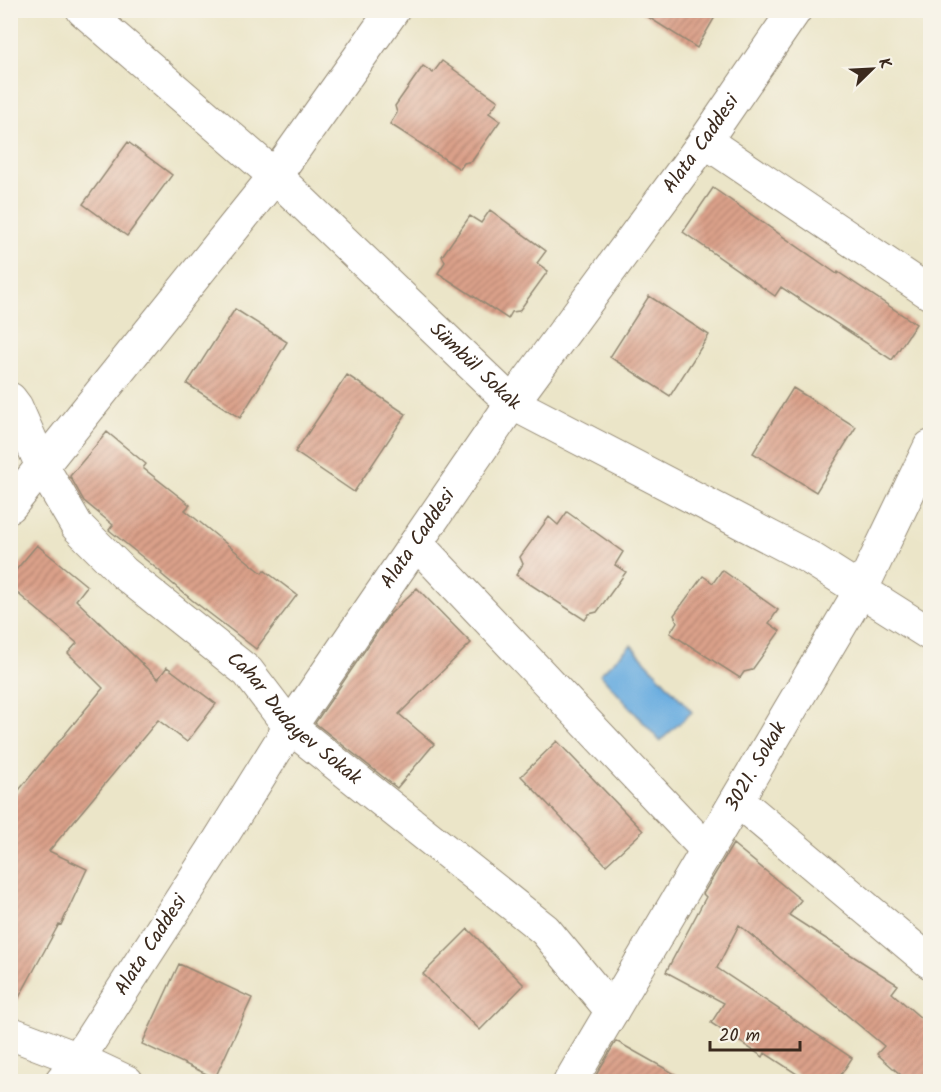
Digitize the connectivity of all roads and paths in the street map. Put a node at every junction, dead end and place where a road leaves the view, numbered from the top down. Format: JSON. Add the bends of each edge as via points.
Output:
{"nodes":[{"id":1,"x":83,"y":10,"type":"edge"},
{"id":2,"x":393,"y":10,"type":"edge"},
{"id":3,"x":795,"y":10,"type":"edge"},
{"id":4,"x":705,"y":141,"type":"junction"},
{"id":5,"x":275,"y":176,"type":"junction"},
{"id":6,"x":930,"y":293,"type":"edge"},
{"id":7,"x":10,"y":399,"type":"edge"},
{"id":8,"x":512,"y":403,"type":"junction"},
{"id":9,"x":10,"y":412,"type":"edge"},
{"id":10,"x":930,"y":447,"type":"edge"},
{"id":11,"x":42,"y":466,"type":"junction"},
{"id":12,"x":10,"y":506,"type":"edge"},
{"id":13,"x":416,"y":543,"type":"junction"},
{"id":14,"x":861,"y":590,"type":"junction"},
{"id":15,"x":930,"y":634,"type":"edge"},
{"id":16,"x":290,"y":727,"type":"junction"},
{"id":17,"x":737,"y":800,"type":"junction"},
{"id":18,"x":707,"y":850,"type":"junction"},
{"id":19,"x":930,"y":962,"type":"edge"},
{"id":20,"x":612,"y":1011,"type":"junction"},
{"id":21,"x":10,"y":1033,"type":"edge"},
{"id":22,"x":69,"y":1070,"type":"edge"},
{"id":23,"x":127,"y":1082,"type":"edge"},
{"id":24,"x":570,"y":1082,"type":"edge"}],
"edges":[{"from":1,"to":5,"type":"street","name":"Sümbül Sokak"},
{"from":2,"to":5,"type":"street"},
{"from":3,"to":4,"type":"street","name":"Alata Caddesi"},
{"from":4,"to":6,"type":"street"},
{"from":4,"to":8,"type":"street","name":"Alata Caddesi"},
{"from":5,"to":8,"type":"street","name":"Sümbül Sokak"},
{"from":5,"to":11,"type":"street"},
{"from":7,"to":11,"type":"street","name":"Cahar Dudayev Sokak"},
{"from":8,"to":13,"type":"street","name":"Alata Caddesi"},
{"from":8,"to":14,"type":"street","name":"Sümbül Sokak","via":[[810,558]]},
{"from":9,"to":11,"type":"street"},
{"from":10,"to":14,"type":"street","name":"3021. Sokak"},
{"from":11,"to":12,"type":"street"},
{"from":11,"to":16,"type":"street","name":"Cahar Dudayev Sokak","via":[[77,526],[124,573],[248,672]]},
{"from":13,"to":16,"type":"street","name":"Alata Caddesi"},
{"from":13,"to":18,"type":"street"},
{"from":14,"to":15,"type":"street","name":"Sümbül Sokak"},
{"from":14,"to":17,"type":"street","name":"3021. Sokak"},
{"from":16,"to":20,"type":"street","name":"Cahar Dudayev Sokak","via":[[544,930]]},
{"from":16,"to":22,"type":"street","name":"Alata Caddesi"},
{"from":17,"to":18,"type":"street","name":"3021. Sokak"},
{"from":17,"to":19,"type":"street"},
{"from":18,"to":20,"type":"street","name":"3021. Sokak"},
{"from":20,"to":24,"type":"street","name":"3021. Sokak"},
{"from":21,"to":22,"type":"street"},
{"from":22,"to":23,"type":"street"}]}
